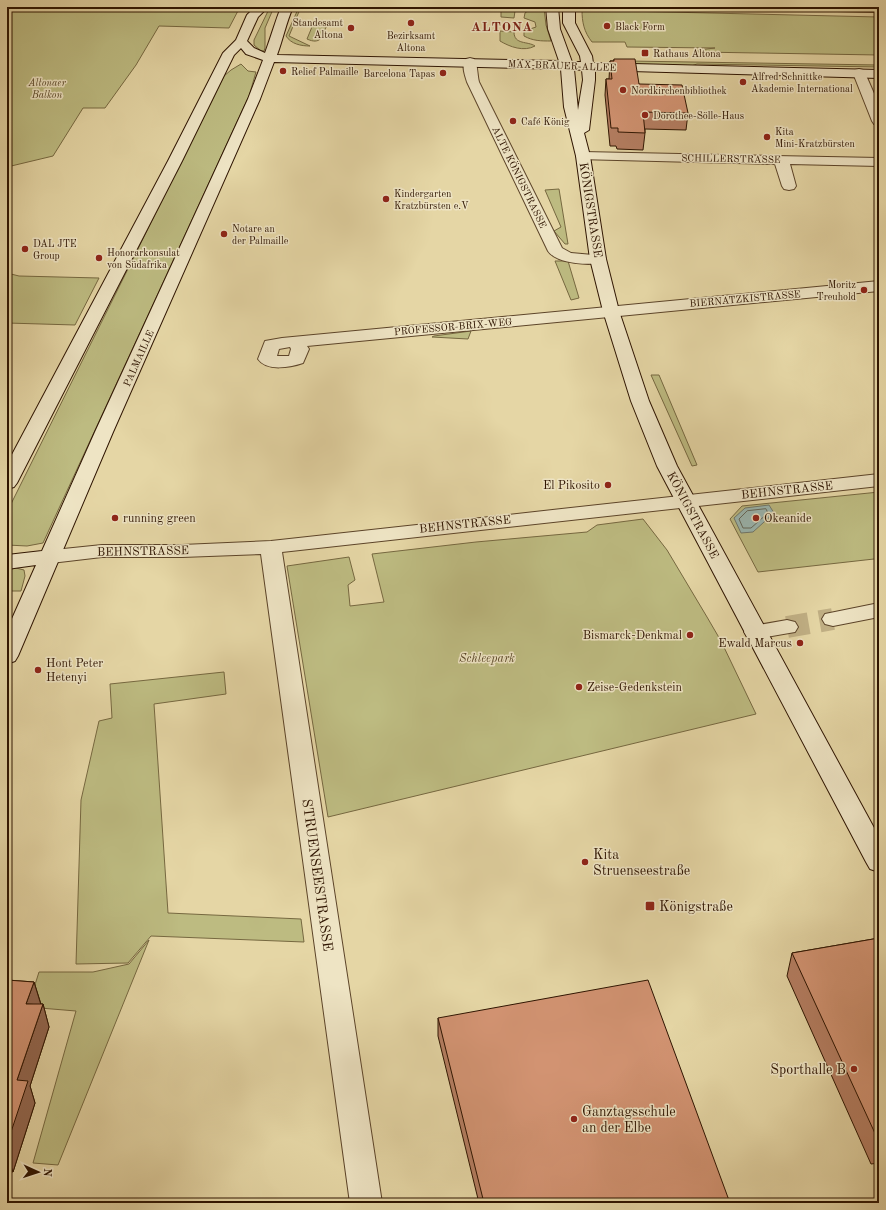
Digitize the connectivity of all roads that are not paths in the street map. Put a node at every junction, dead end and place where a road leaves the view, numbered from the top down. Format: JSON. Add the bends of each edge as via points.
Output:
{"nodes":[{"id":1,"x":262,"y":7,"type":"edge"},
{"id":2,"x":287,"y":7,"type":"edge"},
{"id":3,"x":552,"y":7,"type":"edge"},
{"id":4,"x":568,"y":7,"type":"edge"},
{"id":5,"x":795,"y":7,"type":"edge"},
{"id":6,"x":879,"y":9,"type":"edge"},
{"id":7,"x":241,"y":42,"type":"junction"},
{"id":8,"x":284,"y":43,"type":"junction"},
{"id":9,"x":332,"y":51,"type":"junction"},
{"id":10,"x":267,"y":57,"type":"junction"},
{"id":11,"x":566,"y":60,"type":"junction"},
{"id":12,"x":587,"y":61,"type":"junction"},
{"id":13,"x":470,"y":62,"type":"junction"},
{"id":14,"x":879,"y":62,"type":"edge"},
{"id":15,"x":220,"y":72,"type":"junction"},
{"id":16,"x":859,"y":73,"type":"junction"},
{"id":17,"x":879,"y":74,"type":"edge"},
{"id":18,"x":879,"y":121,"type":"edge"},
{"id":19,"x":582,"y":148,"type":"junction"},
{"id":20,"x":781,"y":159,"type":"junction"},
{"id":21,"x":879,"y":162,"type":"edge"},
{"id":22,"x":789,"y":186,"type":"dead end"},
{"id":23,"x":598,"y":259,"type":"junction"},
{"id":24,"x":879,"y":286,"type":"edge"},
{"id":25,"x":611,"y":311,"type":"junction"},
{"id":26,"x":295,"y":342,"type":"dead end"},
{"id":27,"x":879,"y":480,"type":"edge"},
{"id":28,"x":7,"y":483,"type":"edge"},
{"id":29,"x":685,"y":501,"type":"junction"},
{"id":30,"x":271,"y":547,"type":"junction"},
{"id":31,"x":51,"y":556,"type":"junction"},
{"id":32,"x":7,"y":562,"type":"edge"},
{"id":33,"x":879,"y":610,"type":"edge"},
{"id":34,"x":833,"y":619,"type":"tunnel mouth"},
{"id":35,"x":787,"y":627,"type":"tunnel mouth"},
{"id":36,"x":755,"y":632,"type":"junction"},
{"id":37,"x":7,"y":656,"type":"edge"},
{"id":38,"x":879,"y":862,"type":"edge"},
{"id":39,"x":366,"y":1203,"type":"edge"}],
"edges":[{"from":1,"to":7,"type":"main road","via":[[254,15]]},
{"from":2,"to":8,"type":"main road","name":"PALMAILLE","via":[[278,29]]},
{"from":3,"to":11,"type":"main road","name":"KÖNIGSTRASSE","via":[[554,29]]},
{"from":4,"to":12,"type":"main road","via":[[569,24]]},
{"from":5,"to":6,"type":"main road"},
{"from":7,"to":10,"type":"main road","via":[[246,48]]},
{"from":7,"to":15,"type":"main road","via":[[229,54]]},
{"from":8,"to":9,"type":"main road","name":"MAX-BRAUER-ALLEE"},
{"from":8,"to":10,"type":"main road","name":"PALMAILLE"},
{"from":9,"to":10,"type":"main road","name":"MAX-BRAUER-ALLEE"},
{"from":9,"to":11,"type":"main road","name":"MAX-BRAUER-ALLEE"},
{"from":10,"to":13,"type":"main road","name":"MAX-BRAUER-ALLEE"},
{"from":10,"to":15,"type":"main road","name":"MAX-BRAUER-ALLEE","via":[[241,62]]},
{"from":10,"to":31,"type":"main road","name":"PALMAILLE","via":[[254,99]]},
{"from":11,"to":12,"type":"main road","name":"MAX-BRAUER-ALLEE"},
{"from":11,"to":13,"type":"main road","name":"MAX-BRAUER-ALLEE"},
{"from":11,"to":19,"type":"main road","name":"KÖNIGSTRASSE","via":[[570,107]]},
{"from":12,"to":14,"type":"main road","name":"MAX-BRAUER-ALLEE"},
{"from":12,"to":16,"type":"main road","name":"MAX-BRAUER-ALLEE"},
{"from":12,"to":19,"type":"main road","name":"KÖNIGSTRASSE","via":[[588,80]]},
{"from":13,"to":23,"type":"main road","name":"ALTE KÖNIGSTRASSE","via":[[473,82],[556,251],[575,258]]},
{"from":15,"to":28,"type":"main road"},
{"from":16,"to":17,"type":"main road","name":"MAX-BRAUER-ALLEE"},
{"from":16,"to":18,"type":"main road"},
{"from":19,"to":20,"type":"main road","name":"SCHILLERSTRASSE"},
{"from":19,"to":23,"type":"main road","name":"KÖNIGSTRASSE"},
{"from":20,"to":21,"type":"main road","name":"SCHILLERSTRASSE"},
{"from":20,"to":22,"type":"main road"},
{"from":23,"to":25,"type":"main road","name":"KÖNIGSTRASSE"},
{"from":24,"to":25,"type":"main road","name":"BIERNATZKISTRASSE"},
{"from":25,"to":26,"type":"main road","name":"PROFESSOR-BRIX-WEG"},
{"from":25,"to":29,"type":"main road","name":"KÖNIGSTRASSE","via":[[640,401],[667,466]]},
{"from":27,"to":29,"type":"main road","name":"BEHNSTRASSE"},
{"from":29,"to":30,"type":"main road","name":"BEHNSTRASSE"},
{"from":29,"to":36,"type":"main road","name":"KÖNIGSTRASSE"},
{"from":30,"to":31,"type":"main road","name":"BEHNSTRASSE","via":[[102,551]]},
{"from":30,"to":39,"type":"main road","name":"STRUENSEESTRASSE"},
{"from":31,"to":32,"type":"main road","name":"BEHNSTRASSE"},
{"from":31,"to":37,"type":"main road","name":"PALMAILLE"},
{"from":33,"to":34,"type":"main road"},
{"from":35,"to":36,"type":"main road"},
{"from":36,"to":38,"type":"main road","name":"KÖNIGSTRASSE"}]}
